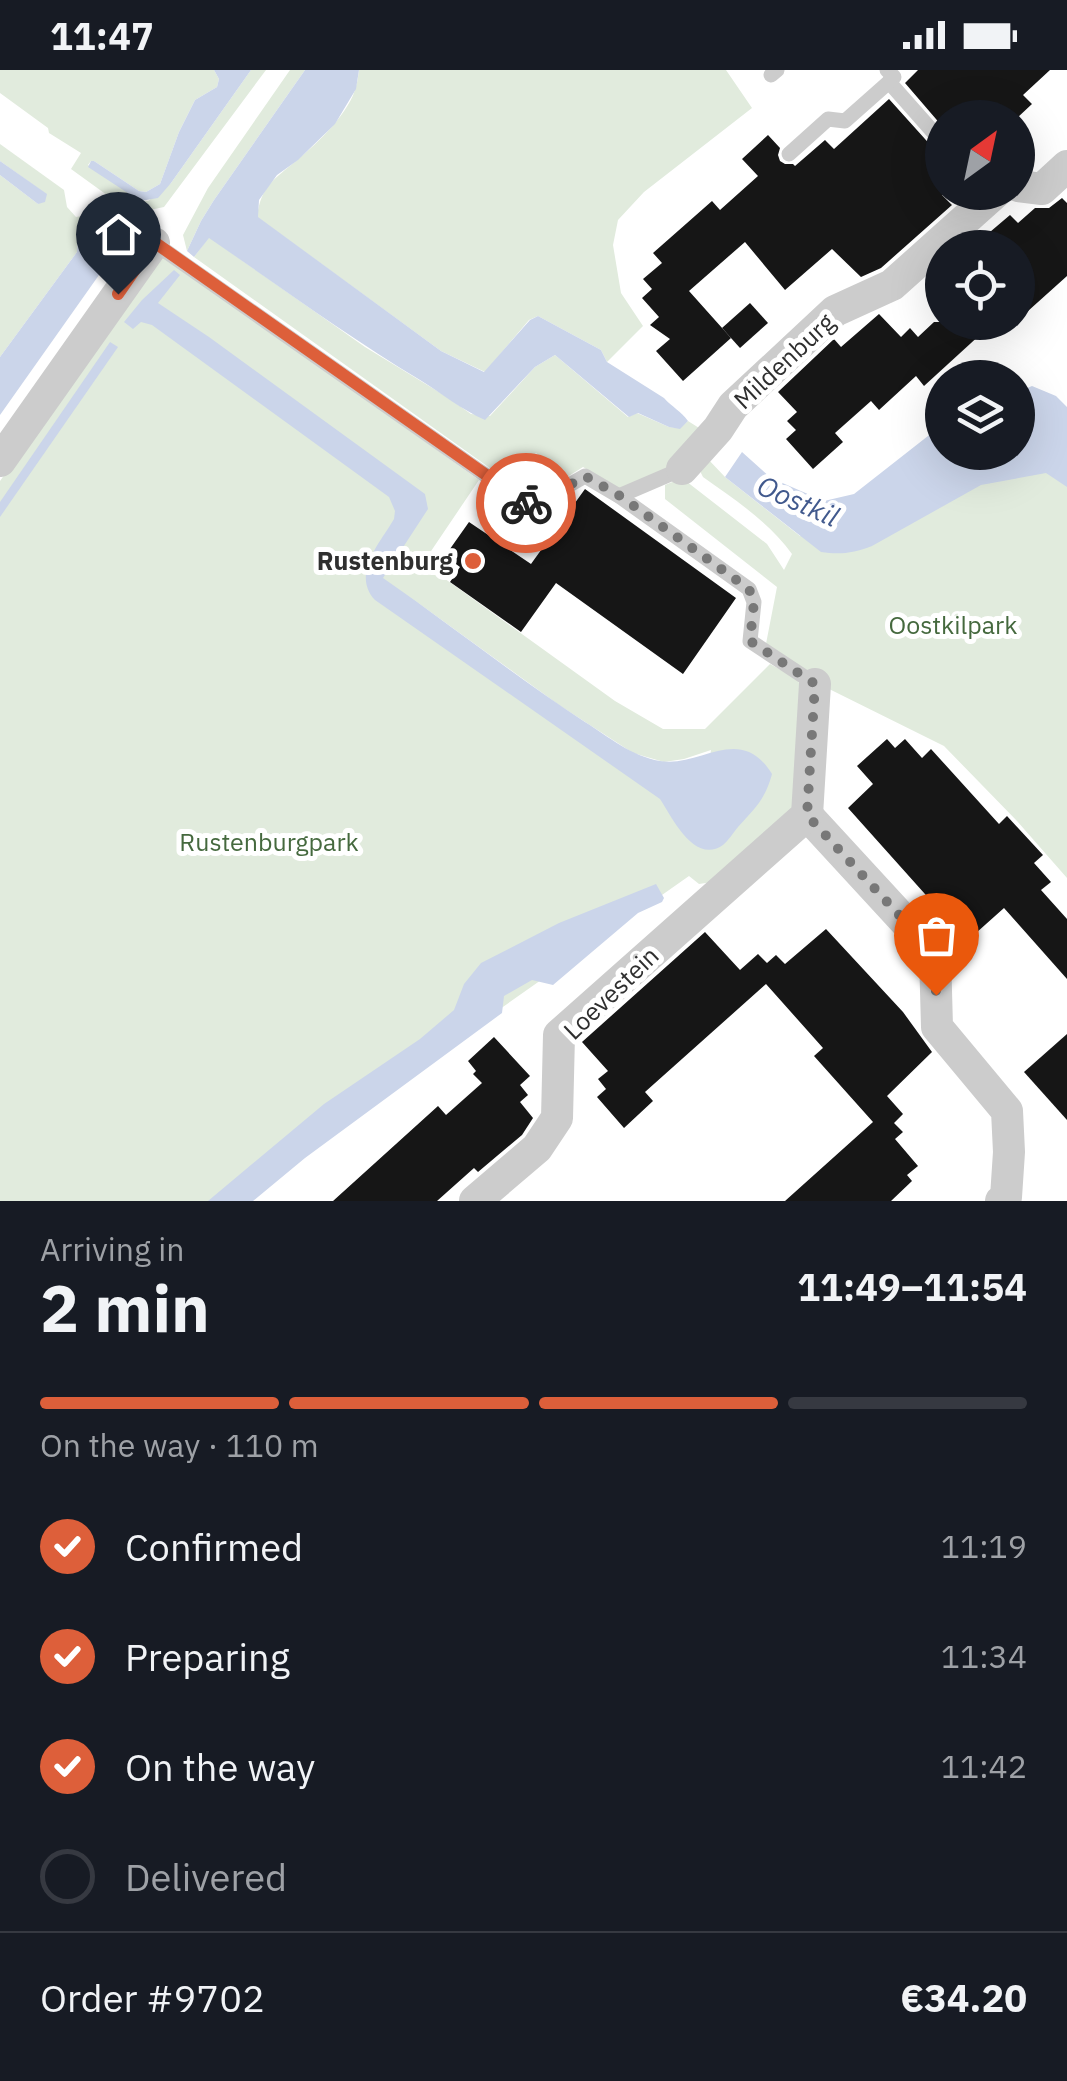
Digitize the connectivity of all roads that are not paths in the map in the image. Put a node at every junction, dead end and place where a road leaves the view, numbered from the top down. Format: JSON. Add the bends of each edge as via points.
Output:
{"nodes":[{"id":1,"x":888,"y":76,"type":"edge"},
{"id":2,"x":925,"y":121,"type":"edge"},
{"id":3,"x":789,"y":154,"type":"dead end"},
{"id":4,"x":1067,"y":166,"type":"edge"},
{"id":5,"x":1035,"y":189,"type":"edge"},
{"id":6,"x":977,"y":210,"type":"edge"},
{"id":7,"x":159,"y":246,"type":"joint"},
{"id":8,"x":0,"y":462,"type":"edge"},
{"id":9,"x":682,"y":468,"type":"joint"},
{"id":10,"x":620,"y":496,"type":"junction"},
{"id":11,"x":815,"y":684,"type":"joint"},
{"id":12,"x":807,"y":815,"type":"junction"},
{"id":13,"x":475,"y":1201,"type":"edge"},
{"id":14,"x":1001,"y":1201,"type":"edge"}],
"edges":[{"from":1,"to":2,"type":"lane"},
{"from":1,"to":3,"type":"lane","via":[[845,121],[828,119]]},
{"from":4,"to":5,"type":"street","name":"Mildenburg"},
{"from":6,"to":9,"type":"street","name":"Mildenburg","via":[[892,285],[836,311],[734,406]]},
{"from":7,"to":8,"type":"street"},
{"from":7,"to":10,"type":"lane","via":[[532,507],[585,476]]},
{"from":9,"to":10,"type":"lane"},
{"from":10,"to":11,"type":"lane","via":[[749,589],[750,641]]},
{"from":11,"to":12,"type":"street"},
{"from":12,"to":13,"type":"street","name":"Loevestein","via":[[559,1035],[557,1118],[536,1148]]},
{"from":12,"to":14,"type":"street","via":[[935,954],[937,1027],[1007,1111]]}]}
